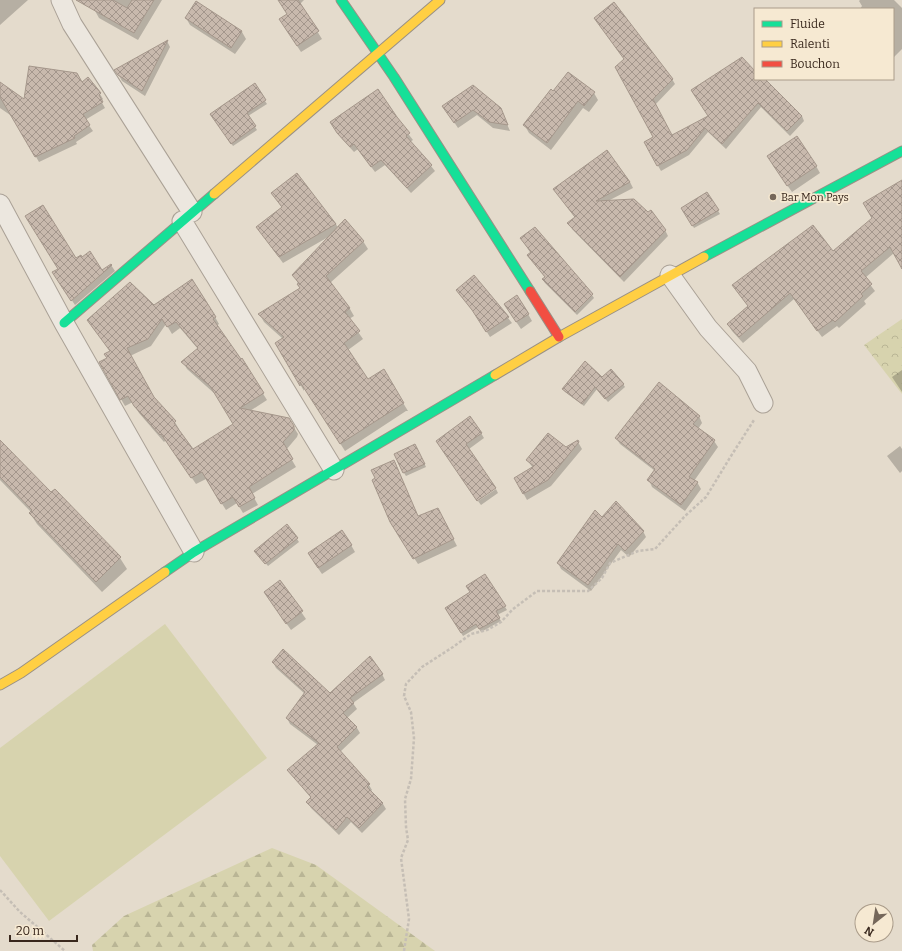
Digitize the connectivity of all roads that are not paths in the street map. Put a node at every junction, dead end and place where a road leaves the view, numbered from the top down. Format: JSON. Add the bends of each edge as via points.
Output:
{"nodes":[{"id":1,"x":61,"y":0,"type":"edge"},
{"id":2,"x":341,"y":0,"type":"edge"},
{"id":3,"x":440,"y":0,"type":"edge"},
{"id":4,"x":377,"y":54,"type":"junction"},
{"id":5,"x":902,"y":151,"type":"edge"},
{"id":6,"x":0,"y":204,"type":"edge"},
{"id":7,"x":187,"y":217,"type":"junction"},
{"id":8,"x":670,"y":275,"type":"junction"},
{"id":9,"x":64,"y":323,"type":"junction"},
{"id":10,"x":559,"y":337,"type":"junction"},
{"id":11,"x":763,"y":403,"type":"road end"},
{"id":12,"x":334,"y":470,"type":"junction"},
{"id":13,"x":194,"y":552,"type":"junction"},
{"id":14,"x":0,"y":685,"type":"edge"}],
"edges":[{"from":1,"to":7,"type":"street","via":[[72,24]]},
{"from":2,"to":4,"type":"main road"},
{"from":3,"to":4,"type":"main road"},
{"from":4,"to":7,"type":"main road"},
{"from":4,"to":10,"type":"main road"},
{"from":5,"to":8,"type":"main road"},
{"from":6,"to":9,"type":"street"},
{"from":7,"to":9,"type":"main road"},
{"from":7,"to":12,"type":"street"},
{"from":8,"to":10,"type":"main road"},
{"from":8,"to":11,"type":"street","via":[[708,328],[747,371]]},
{"from":9,"to":13,"type":"street"},
{"from":10,"to":12,"type":"main road"},
{"from":12,"to":13,"type":"main road"},
{"from":13,"to":14,"type":"main road"}]}
